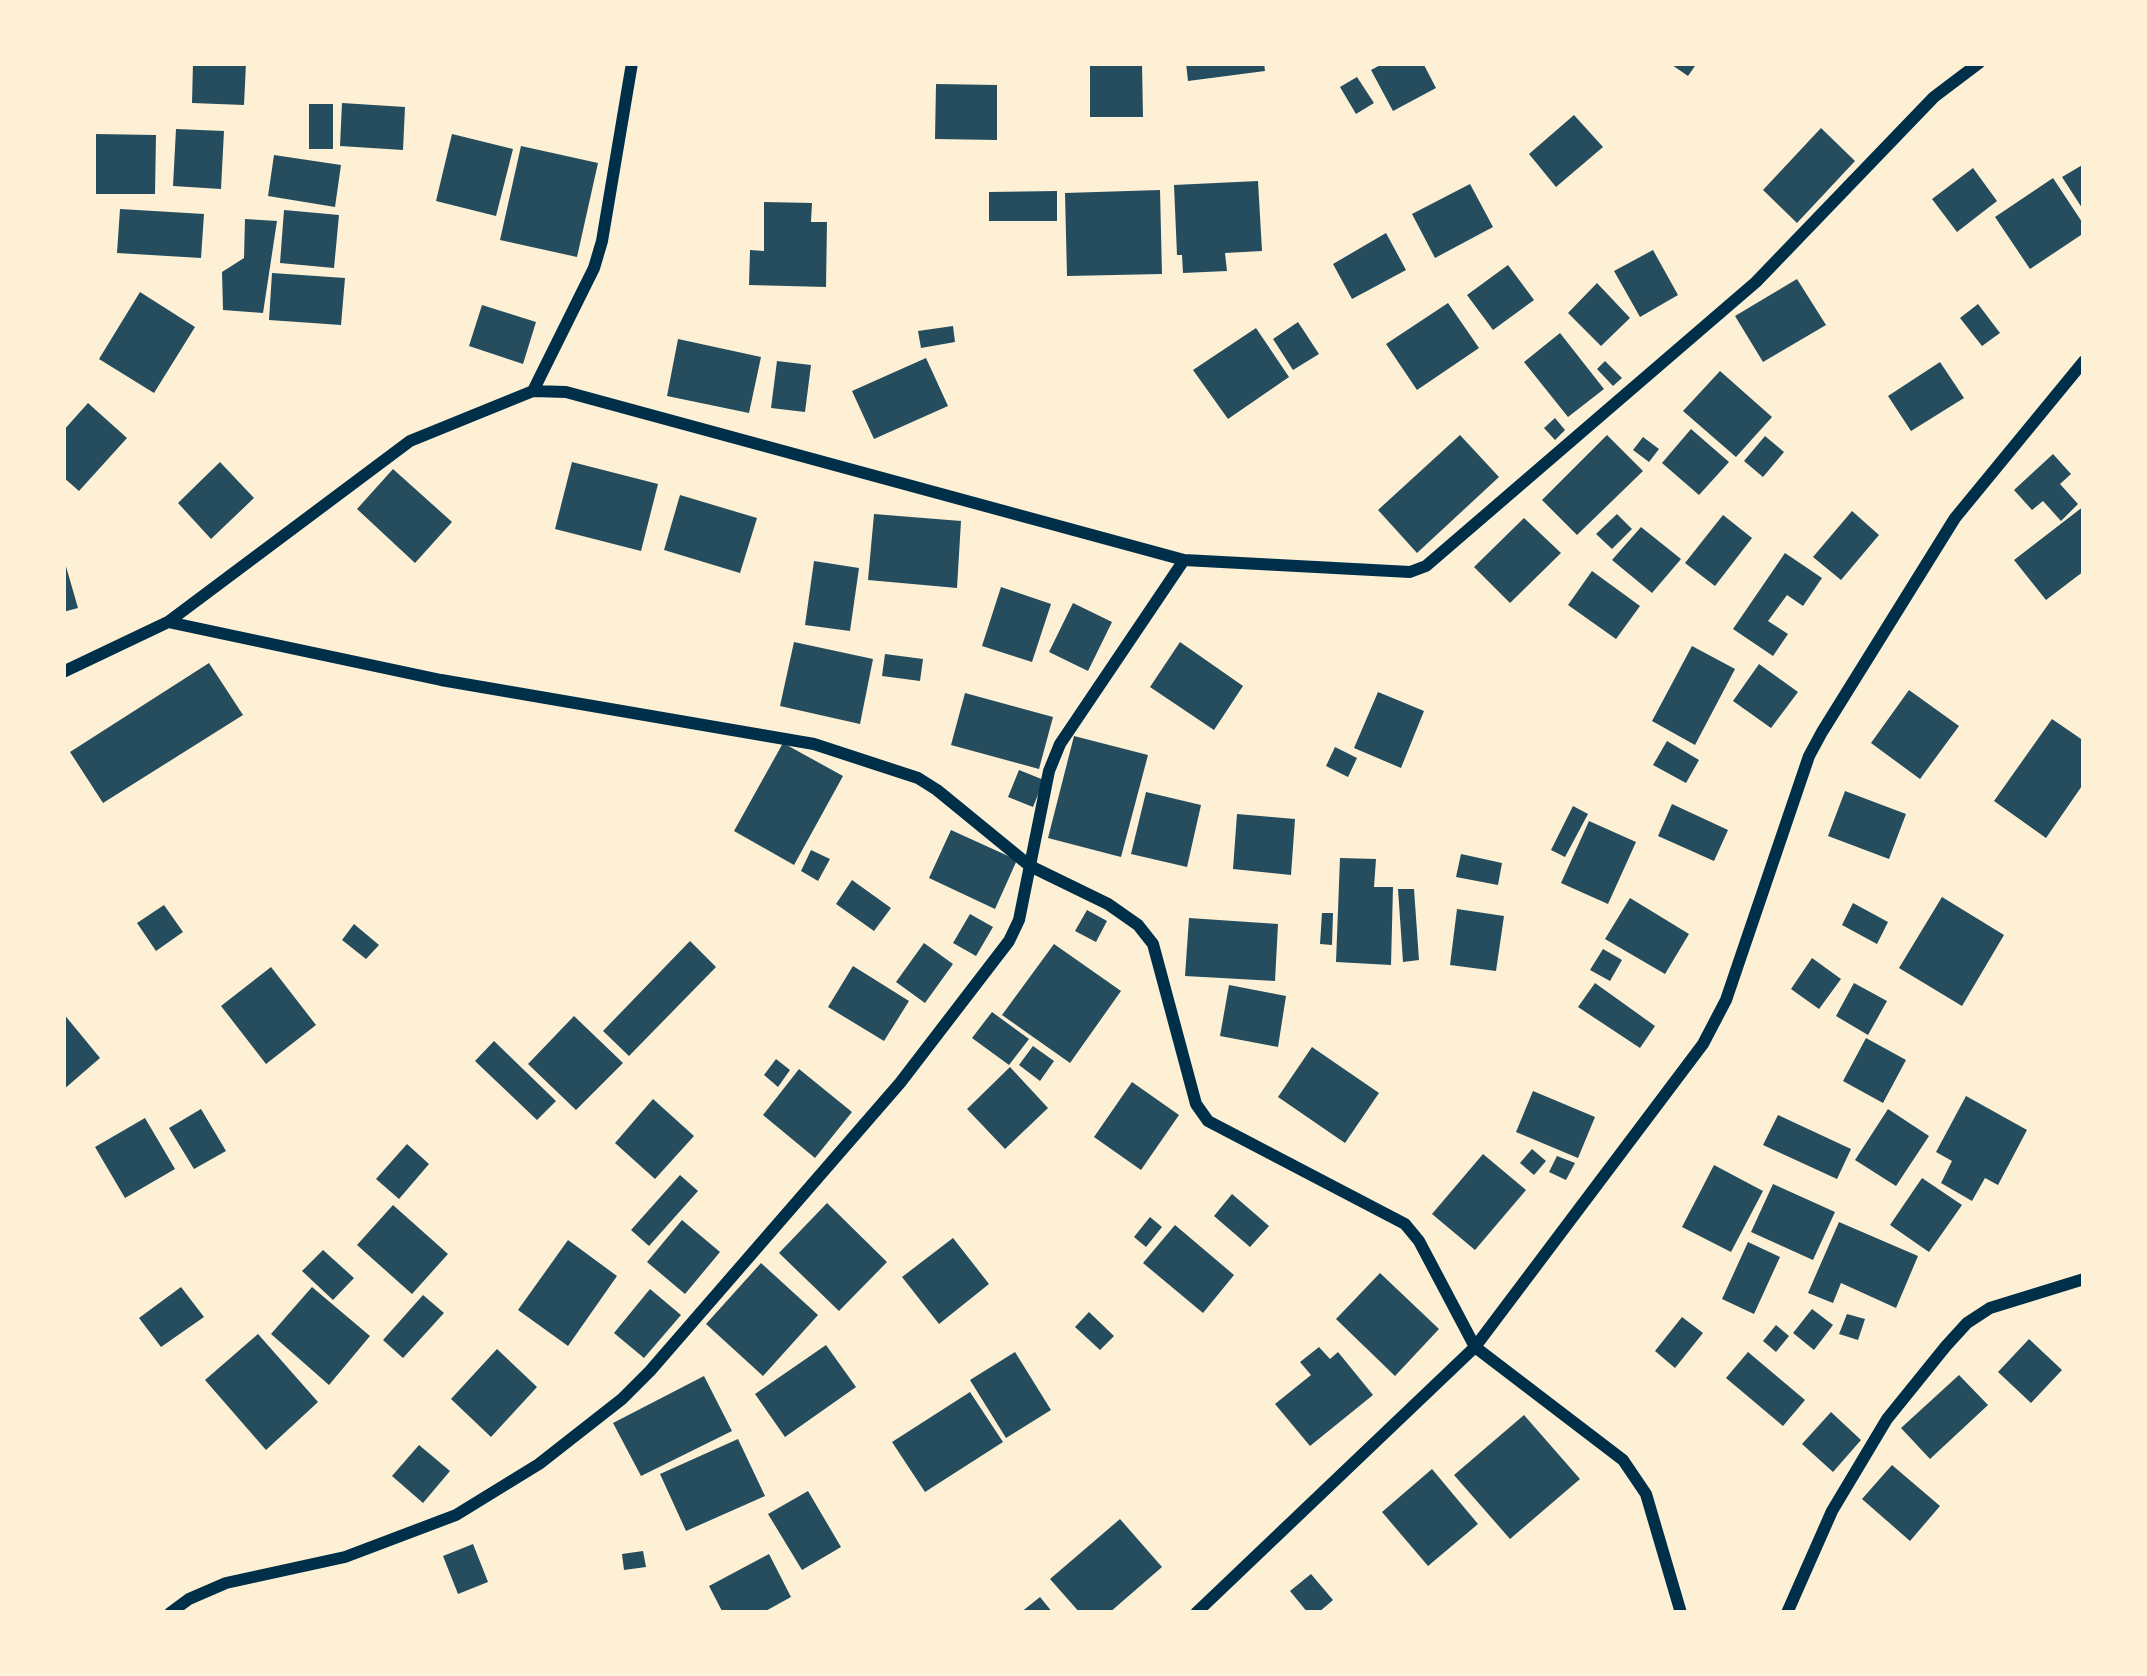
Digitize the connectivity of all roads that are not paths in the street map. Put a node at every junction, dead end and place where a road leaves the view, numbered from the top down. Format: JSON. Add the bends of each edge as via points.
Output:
{"nodes":[{"id":1,"x":632,"y":63,"type":"edge"},
{"id":2,"x":1978,"y":63,"type":"edge"},
{"id":3,"x":2084,"y":361,"type":"edge"},
{"id":4,"x":532,"y":391,"type":"junction"},
{"id":5,"x":1184,"y":560,"type":"junction"},
{"id":6,"x":168,"y":622,"type":"junction"},
{"id":7,"x":63,"y":672,"type":"edge"},
{"id":8,"x":1030,"y":866,"type":"junction"},
{"id":9,"x":2084,"y":1279,"type":"edge"},
{"id":10,"x":1475,"y":1347,"type":"junction"},
{"id":11,"x":170,"y":1613,"type":"edge"},
{"id":12,"x":1196,"y":1613,"type":"edge"},
{"id":13,"x":1681,"y":1613,"type":"edge"},
{"id":14,"x":1786,"y":1613,"type":"edge"}],
"edges":[{"from":1,"to":4,"type":"street","via":[[594,268]]},
{"from":2,"to":5,"type":"street","via":[[1934,97],[1777,264],[1426,566],[1392,573]]},
{"from":3,"to":10,"type":"street","via":[[1954,518],[1822,732],[1703,1044]]},
{"from":4,"to":5,"type":"street","via":[[566,392]]},
{"from":4,"to":6,"type":"street","via":[[410,441]]},
{"from":5,"to":8,"type":"street","via":[[1060,744]]},
{"from":6,"to":7,"type":"street"},
{"from":6,"to":8,"type":"street","via":[[441,680],[814,744],[918,778]]},
{"from":8,"to":10,"type":"street","via":[[1108,904],[1153,944],[1196,1104],[1208,1120],[1405,1224]]},
{"from":8,"to":11,"type":"street","via":[[1009,941],[900,1083],[622,1399],[457,1515],[345,1557],[226,1583]]},
{"from":9,"to":14,"type":"street","via":[[1990,1308],[1946,1346],[1888,1419],[1832,1511]]},
{"from":10,"to":12,"type":"street"},
{"from":10,"to":13,"type":"street","via":[[1623,1460],[1646,1494]]}]}
